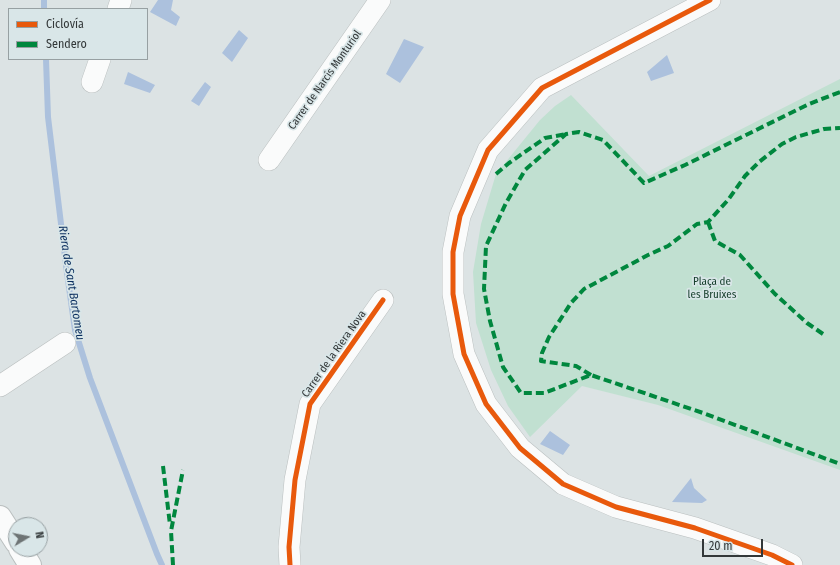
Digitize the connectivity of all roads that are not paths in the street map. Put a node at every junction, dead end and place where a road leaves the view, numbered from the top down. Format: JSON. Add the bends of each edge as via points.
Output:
{"nodes":[{"id":1,"x":380,"y":0,"type":"edge"},
{"id":2,"x":710,"y":0,"type":"edge"},
{"id":3,"x":100,"y":60,"type":"edge"},
{"id":4,"x":92,"y":82,"type":"dead end"},
{"id":5,"x":269,"y":160,"type":"dead end"},
{"id":6,"x":383,"y":300,"type":"dead end"},
{"id":7,"x":66,"y":343,"type":"dead end"},
{"id":8,"x":0,"y":386,"type":"edge"},
{"id":9,"x":0,"y":517,"type":"edge"},
{"id":10,"x":8,"y":530,"type":"edge"},
{"id":11,"x":290,"y":565,"type":"edge"},
{"id":12,"x":792,"y":565,"type":"edge"}],
"edges":[{"from":1,"to":5,"type":"street","name":"Carrer de Narcís Monturiol"},
{"from":2,"to":12,"type":"street","via":[[542,88],[537,93],[488,150],[460,216],[453,252],[452,294],[464,354],[486,404],[520,448],[563,484],[616,507],[695,528],[772,555]]},
{"from":3,"to":4,"type":"street"},
{"from":6,"to":11,"type":"street","name":"Carrer de la Riera Nova","via":[[310,404],[295,480],[289,547]]},
{"from":7,"to":8,"type":"street"},
{"from":9,"to":10,"type":"main road"}]}
